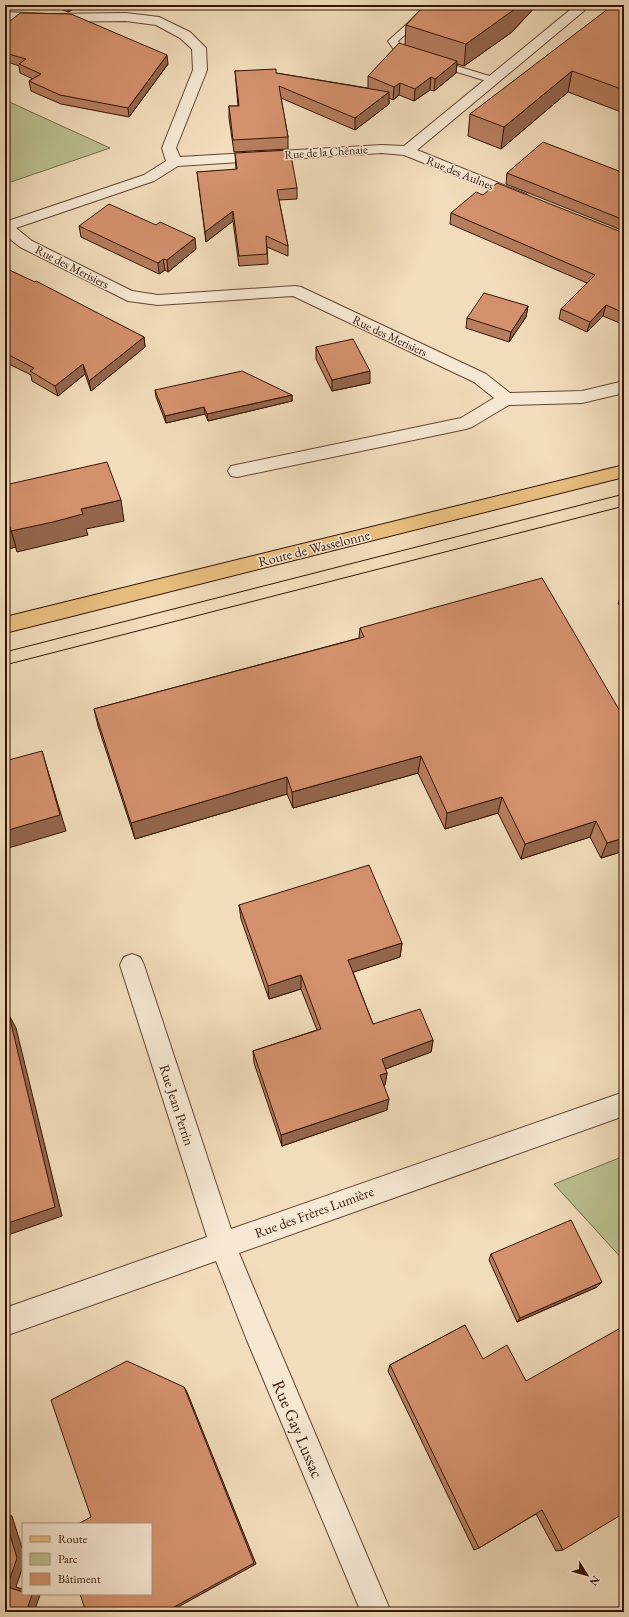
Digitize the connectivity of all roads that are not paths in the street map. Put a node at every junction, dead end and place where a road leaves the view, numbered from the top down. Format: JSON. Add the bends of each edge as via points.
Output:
{"nodes":[{"id":1,"x":584,"y":5,"type":"edge"},
{"id":2,"x":426,"y":12,"type":"edge"},
{"id":3,"x":5,"y":16,"type":"edge"},
{"id":4,"x":494,"y":80,"type":"junction"},
{"id":5,"x":407,"y":151,"type":"junction"},
{"id":6,"x":174,"y":162,"type":"junction"},
{"id":7,"x":537,"y":204,"type":"edge"},
{"id":8,"x":5,"y":227,"type":"edge"},
{"id":9,"x":624,"y":388,"type":"edge"},
{"id":10,"x":506,"y":399,"type":"junction"},
{"id":11,"x":237,"y":471,"type":"dead end"},
{"id":12,"x":624,"y":471,"type":"edge"},
{"id":13,"x":5,"y":624,"type":"edge"},
{"id":14,"x":132,"y":965,"type":"dead end"},
{"id":15,"x":624,"y":1104,"type":"edge"},
{"id":16,"x":223,"y":1245,"type":"junction"},
{"id":17,"x":5,"y":1322,"type":"edge"},
{"id":18,"x":376,"y":1612,"type":"edge"}],
"edges":[{"from":1,"to":4,"type":"street"},
{"from":2,"to":4,"type":"lane","via":[[393,41],[399,51]]},
{"from":3,"to":6,"type":"street","via":[[126,17],[159,21],[185,35],[199,48],[200,70],[169,148]]},
{"from":4,"to":5,"type":"street"},
{"from":5,"to":6,"type":"street","name":"Rue de la Chênaie","via":[[382,148]]},
{"from":5,"to":7,"type":"street","name":"Rue des Aulnes"},
{"from":6,"to":8,"type":"street","name":"Rue de la Chênaie","via":[[148,178]]},
{"from":8,"to":10,"type":"street","name":"Rue des Merisiers","via":[[26,244],[128,296],[158,300],[295,291],[480,378]]},
{"from":9,"to":10,"type":"street","via":[[582,397]]},
{"from":10,"to":11,"type":"street","via":[[466,423]]},
{"from":12,"to":13,"type":"main road","name":"Route de Wasselonne"},
{"from":14,"to":16,"type":"street","name":"Rue Jean Perrin"},
{"from":15,"to":16,"type":"street","name":"Rue des Frères Lumière"},
{"from":16,"to":17,"type":"street","name":"Rue des Frères Lumière"},
{"from":16,"to":18,"type":"street","name":"Rue Gay Lussac"}]}
